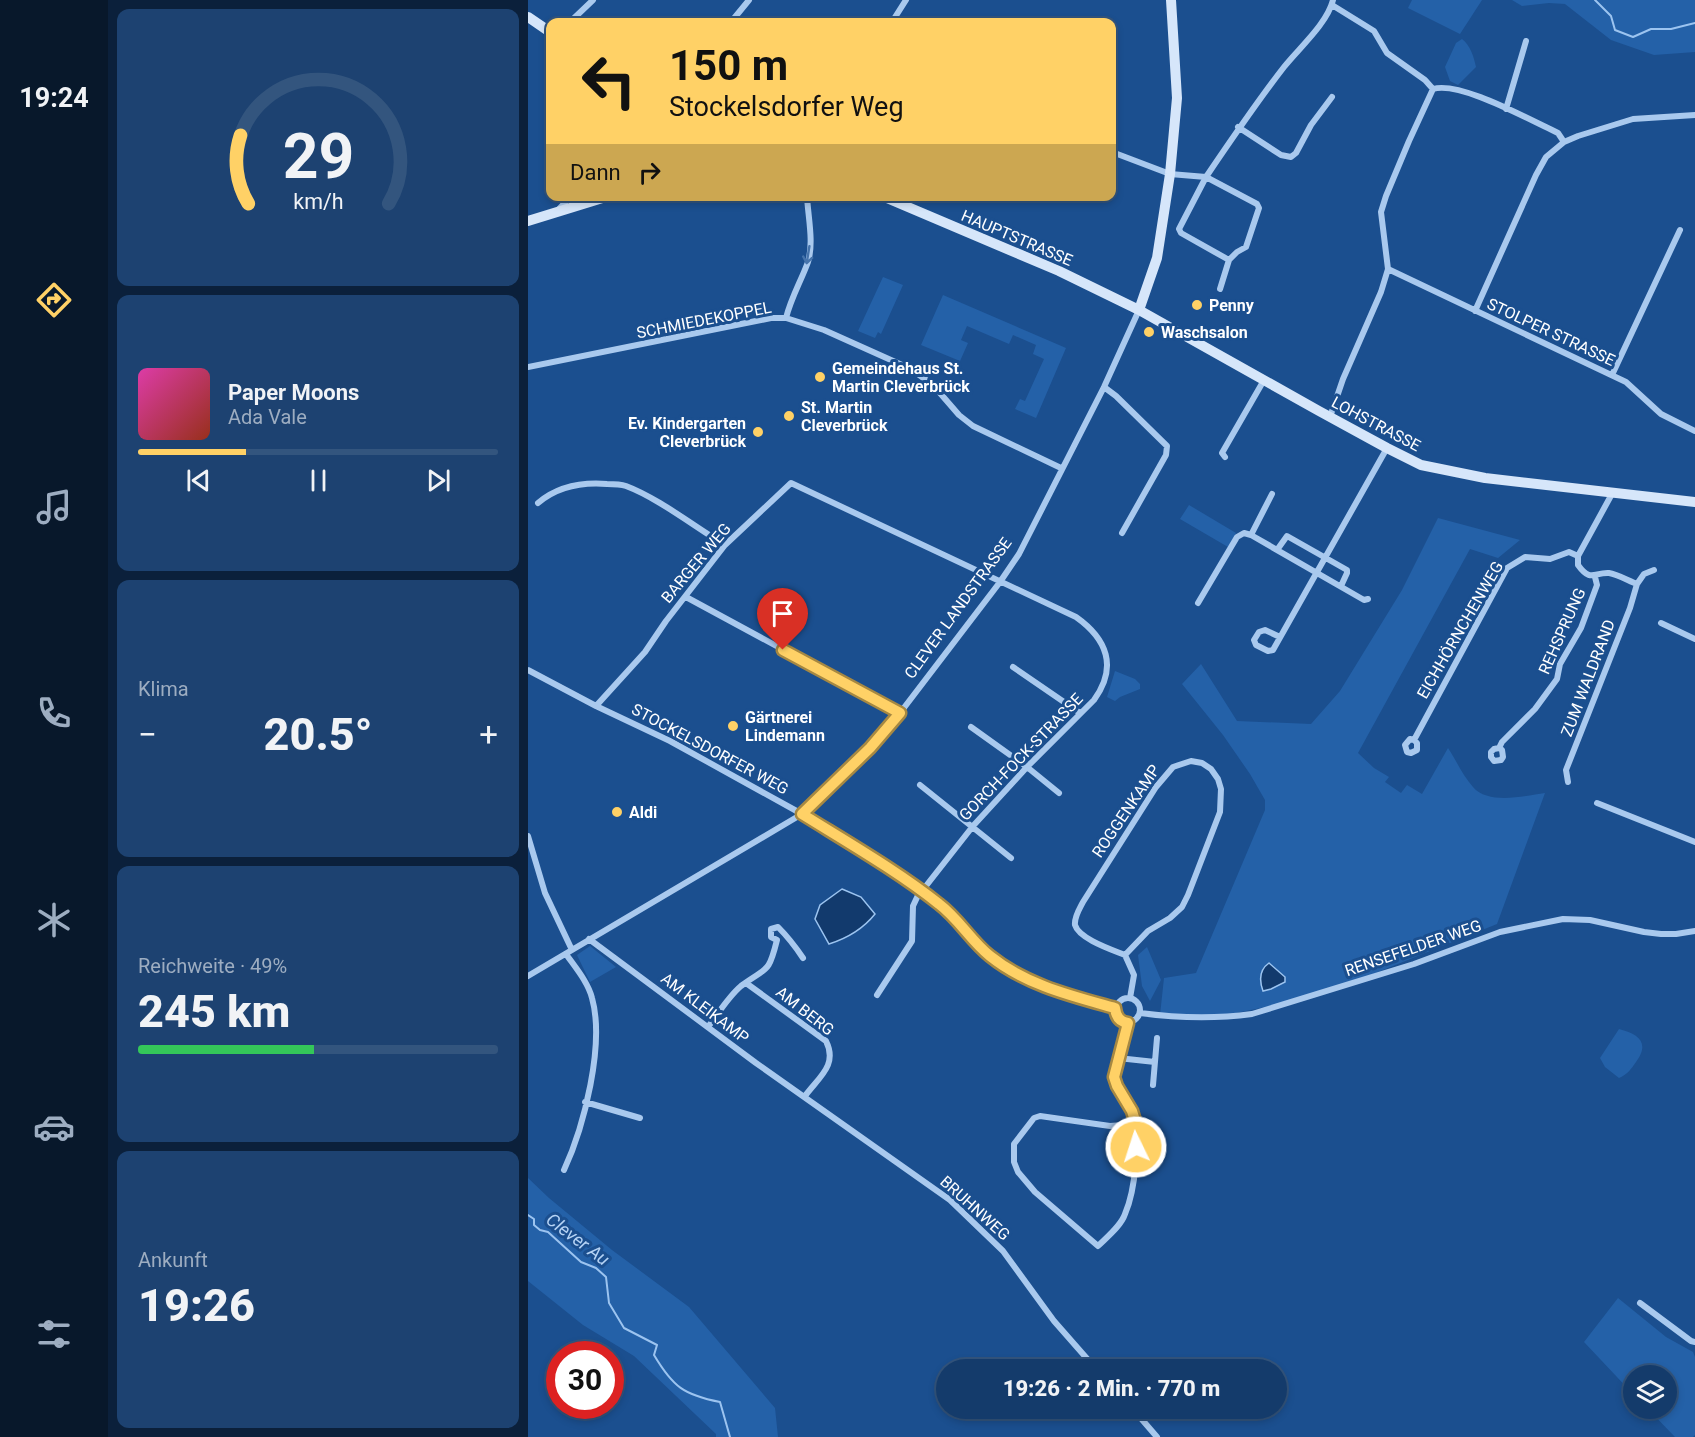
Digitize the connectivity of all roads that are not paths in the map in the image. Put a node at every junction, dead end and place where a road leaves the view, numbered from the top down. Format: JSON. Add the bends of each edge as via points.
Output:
{"nodes":[{"id":1,"x":593,"y":0,"type":"edge"},
{"id":2,"x":749,"y":0,"type":"edge"},
{"id":3,"x":906,"y":0,"type":"edge"},
{"id":4,"x":1171,"y":0,"type":"edge"},
{"id":5,"x":1333,"y":2,"type":"edge"},
{"id":6,"x":528,"y":17,"type":"edge"},
{"id":7,"x":574,"y":18,"type":"edge"},
{"id":8,"x":734,"y":18,"type":"edge"},
{"id":9,"x":895,"y":18,"type":"edge"},
{"id":10,"x":546,"y":29,"type":"edge"},
{"id":11,"x":1526,"y":41,"type":"dead end"},
{"id":12,"x":1433,"y":89,"type":"junction"},
{"id":13,"x":1332,"y":97,"type":"dead end"},
{"id":14,"x":1506,"y":109,"type":"junction"},
{"id":15,"x":1695,"y":115,"type":"edge"},
{"id":16,"x":1239,"y":127,"type":"junction"},
{"id":17,"x":1564,"y":142,"type":"junction"},
{"id":18,"x":1116,"y":154,"type":"edge"},
{"id":19,"x":1170,"y":174,"type":"junction"},
{"id":20,"x":1206,"y":177,"type":"junction"},
{"id":21,"x":567,"y":201,"type":"edge"},
{"id":22,"x":594,"y":201,"type":"edge"},
{"id":23,"x":807,"y":201,"type":"edge"},
{"id":24,"x":894,"y":201,"type":"edge"},
{"id":25,"x":555,"y":214,"type":"junction"},
{"id":26,"x":528,"y":221,"type":"edge"},
{"id":27,"x":1680,"y":230,"type":"dead end"},
{"id":28,"x":1229,"y":260,"type":"junction"},
{"id":29,"x":1388,"y":269,"type":"junction"},
{"id":30,"x":1220,"y":289,"type":"dead end"},
{"id":31,"x":1139,"y":310,"type":"junction"},
{"id":32,"x":1475,"y":310,"type":"junction"},
{"id":33,"x":786,"y":318,"type":"junction"},
{"id":34,"x":528,"y":368,"type":"edge"},
{"id":35,"x":1612,"y":375,"type":"junction"},
{"id":36,"x":1264,"y":380,"type":"junction"},
{"id":37,"x":1104,"y":387,"type":"junction"},
{"id":38,"x":1330,"y":417,"type":"junction"},
{"id":39,"x":1695,"y":431,"type":"edge"},
{"id":40,"x":1387,"y":448,"type":"junction"},
{"id":41,"x":1225,"y":457,"type":"dead end"},
{"id":42,"x":1061,"y":468,"type":"junction"},
{"id":43,"x":1613,"y":492,"type":"junction"},
{"id":44,"x":1272,"y":494,"type":"dead end"},
{"id":45,"x":538,"y":502,"type":"dead end"},
{"id":46,"x":1695,"y":502,"type":"edge"},
{"id":47,"x":1122,"y":532,"type":"dead end"},
{"id":48,"x":1251,"y":535,"type":"junction"},
{"id":49,"x":725,"y":546,"type":"junction"},
{"id":50,"x":1277,"y":550,"type":"junction"},
{"id":51,"x":1578,"y":556,"type":"junction"},
{"id":52,"x":1325,"y":558,"type":"junction"},
{"id":53,"x":1654,"y":570,"type":"dead end"},
{"id":54,"x":1317,"y":572,"type":"junction"},
{"id":55,"x":1594,"y":577,"type":"junction"},
{"id":56,"x":1000,"y":582,"type":"junction"},
{"id":57,"x":1637,"y":584,"type":"junction"},
{"id":58,"x":1341,"y":585,"type":"junction"},
{"id":59,"x":686,"y":597,"type":"junction"},
{"id":60,"x":1368,"y":599,"type":"dead end"},
{"id":61,"x":1198,"y":603,"type":"dead end"},
{"id":62,"x":1661,"y":623,"type":"dead end"},
{"id":63,"x":1280,"y":637,"type":"dead end"},
{"id":64,"x":1695,"y":639,"type":"edge"},
{"id":65,"x":1013,"y":667,"type":"dead end"},
{"id":66,"x":528,"y":670,"type":"edge"},
{"id":67,"x":596,"y":706,"type":"junction"},
{"id":68,"x":900,"y":713,"type":"junction"},
{"id":69,"x":1080,"y":713,"type":"junction"},
{"id":70,"x":971,"y":727,"type":"dead end"},
{"id":71,"x":1414,"y":740,"type":"dead end"},
{"id":72,"x":1499,"y":748,"type":"dead end"},
{"id":73,"x":1027,"y":766,"type":"junction"},
{"id":74,"x":1568,"y":782,"type":"dead end"},
{"id":75,"x":920,"y":785,"type":"dead end"},
{"id":76,"x":1059,"y":793,"type":"dead end"},
{"id":77,"x":1597,"y":803,"type":"dead end"},
{"id":78,"x":802,"y":814,"type":"junction"},
{"id":79,"x":973,"y":826,"type":"junction"},
{"id":80,"x":528,"y":836,"type":"edge"},
{"id":81,"x":1695,"y":842,"type":"edge"},
{"id":82,"x":1011,"y":858,"type":"dead end"},
{"id":83,"x":921,"y":891,"type":"junction"},
{"id":84,"x":1695,"y":931,"type":"edge"},
{"id":85,"x":784,"y":935,"type":"junction"},
{"id":86,"x":589,"y":939,"type":"junction"},
{"id":87,"x":777,"y":940,"type":"junction"},
{"id":88,"x":569,"y":952,"type":"junction"},
{"id":89,"x":1125,"y":955,"type":"junction"},
{"id":90,"x":803,"y":958,"type":"dead end"},
{"id":91,"x":528,"y":976,"type":"edge"},
{"id":92,"x":746,"y":984,"type":"junction"},
{"id":93,"x":877,"y":995,"type":"dead end"},
{"id":94,"x":1130,"y":998,"type":"junction"},
{"id":95,"x":1115,"y":1008,"type":"junction"},
{"id":96,"x":1140,"y":1013,"type":"junction"},
{"id":97,"x":1128,"y":1023,"type":"junction"},
{"id":98,"x":708,"y":1027,"type":"junction"},
{"id":99,"x":1157,"y":1038,"type":"dead end"},
{"id":100,"x":1118,"y":1059,"type":"junction"},
{"id":101,"x":1155,"y":1062,"type":"junction"},
{"id":102,"x":1153,"y":1085,"type":"dead end"},
{"id":103,"x":805,"y":1096,"type":"junction"},
{"id":104,"x":585,"y":1102,"type":"junction"},
{"id":105,"x":640,"y":1118,"type":"dead end"},
{"id":106,"x":1136,"y":1124,"type":"junction"},
{"id":107,"x":564,"y":1170,"type":"dead end"},
{"id":108,"x":1640,"y":1304,"type":"dead end"},
{"id":109,"x":1695,"y":1342,"type":"edge"},
{"id":110,"x":1087,"y":1359,"type":"edge"},
{"id":111,"x":1141,"y":1419,"type":"edge"},
{"id":112,"x":1157,"y":1437,"type":"edge"}],
"edges":[{"from":1,"to":7,"type":"street"},
{"from":2,"to":8,"type":"street"},
{"from":3,"to":9,"type":"street"},
{"from":4,"to":19,"type":"main road","name":"CLEVER LANDSTRASSE","via":[[1177,98]]},
{"from":5,"to":12,"type":"street","via":[[1374,31],[1387,53]]},
{"from":5,"to":16,"type":"street","via":[[1324,20]]},
{"from":6,"to":10,"type":"main road"},
{"from":11,"to":14,"type":"street"},
{"from":12,"to":14,"type":"street","via":[[1450,87]]},
{"from":12,"to":29,"type":"street","via":[[1381,212]]},
{"from":13,"to":16,"type":"street","via":[[1292,157]]},
{"from":14,"to":17,"type":"street","via":[[1558,133]]},
{"from":15,"to":17,"type":"street","via":[[1633,119]]},
{"from":16,"to":20,"type":"street"},
{"from":17,"to":32,"type":"street","via":[[1546,158],[1536,175]]},
{"from":18,"to":19,"type":"street"},
{"from":19,"to":20,"type":"street"},
{"from":19,"to":31,"type":"main road","name":"CLEVER LANDSTRASSE","via":[[1157,258]]},
{"from":20,"to":28,"type":"street","via":[[1179,229]]},
{"from":20,"to":28,"type":"street","via":[[1259,208],[1246,247]]},
{"from":21,"to":25,"type":"street"},
{"from":22,"to":25,"type":"main road"},
{"from":23,"to":33,"type":"street","one_way":true,"via":[[808,260]]},
{"from":24,"to":31,"type":"main road","name":"HAUPTSTRASSE"},
{"from":25,"to":26,"type":"main road"},
{"from":27,"to":35,"type":"street"},
{"from":28,"to":30,"type":"street"},
{"from":29,"to":32,"type":"street","name":"STOLPER STRASSE"},
{"from":29,"to":38,"type":"street"},
{"from":31,"to":36,"type":"main road","name":"LOHSTRASSE"},
{"from":31,"to":37,"type":"street","name":"CLEVER LANDSTRASSE"},
{"from":32,"to":35,"type":"street","name":"STOLPER STRASSE"},
{"from":33,"to":34,"type":"street","name":"SCHMIEDEKOPPEL"},
{"from":33,"to":42,"type":"street","name":"SCHMIEDEKOPPEL","via":[[824,330],[911,369],[973,426]]},
{"from":35,"to":39,"type":"street","name":"STOLPER STRASSE","via":[[1633,387],[1660,414]]},
{"from":36,"to":38,"type":"main road","name":"LOHSTRASSE"},
{"from":36,"to":41,"type":"street","via":[[1222,453]]},
{"from":37,"to":42,"type":"street","name":"CLEVER LANDSTRASSE"},
{"from":37,"to":47,"type":"street","via":[[1167,446]]},
{"from":38,"to":40,"type":"main road","name":"LOHSTRASSE"},
{"from":40,"to":43,"type":"main road","name":"LOHSTRASSE","via":[[1421,465],[1462,474]]},
{"from":40,"to":52,"type":"street"},
{"from":42,"to":56,"type":"street","name":"CLEVER LANDSTRASSE","via":[[1019,554]]},
{"from":43,"to":46,"type":"main road","name":"LOHSTRASSE"},
{"from":43,"to":51,"type":"street"},
{"from":44,"to":48,"type":"street"},
{"from":45,"to":49,"type":"street","via":[[565,487],[594,483],[624,485]]},
{"from":48,"to":50,"type":"street"},
{"from":48,"to":61,"type":"street","via":[[1237,537]]},
{"from":49,"to":56,"type":"street","name":"BARGER WEG","via":[[791,483]]},
{"from":49,"to":59,"type":"street","name":"BARGER WEG"},
{"from":50,"to":52,"type":"street","via":[[1287,536]]},
{"from":50,"to":54,"type":"street"},
{"from":51,"to":55,"type":"street","via":[[1581,569]]},
{"from":51,"to":71,"type":"street","name":"EICHHÖRNCHENWEG","via":[[1569,552],[1550,559],[1525,556],[1507,568]]},
{"from":52,"to":54,"type":"street"},
{"from":52,"to":58,"type":"street","via":[[1347,570]]},
{"from":53,"to":57,"type":"street","via":[[1644,574]]},
{"from":54,"to":58,"type":"street"},
{"from":54,"to":63,"type":"street"},
{"from":55,"to":57,"type":"street","via":[[1609,573]]},
{"from":55,"to":72,"type":"street","name":"REHSPRUNG","via":[[1597,585],[1581,628],[1560,664],[1557,679]]},
{"from":56,"to":68,"type":"street","name":"CLEVER LANDSTRASSE"},
{"from":56,"to":69,"type":"street","name":"GORCH-FOCK-STRASSE","via":[[1076,617],[1090,627],[1103,645],[1108,661],[1103,688]]},
{"from":57,"to":74,"type":"street","name":"ZUM WALDRAND","via":[[1566,770]]},
{"from":58,"to":60,"type":"street"},
{"from":59,"to":67,"type":"street","name":"BARGER WEG","via":[[645,652]]},
{"from":59,"to":68,"type":"street"},
{"from":62,"to":64,"type":"street"},
{"from":65,"to":69,"type":"street"},
{"from":66,"to":67,"type":"street","name":"STOCKELSDORFER WEG"},
{"from":67,"to":78,"type":"street","name":"STOCKELSDORFER WEG","via":[[670,741]]},
{"from":68,"to":78,"type":"street","name":"CLEVER LANDSTRASSE"},
{"from":69,"to":73,"type":"street","name":"GORCH-FOCK-STRASSE"},
{"from":70,"to":73,"type":"street"},
{"from":73,"to":76,"type":"street"},
{"from":73,"to":79,"type":"street","name":"GORCH-FOCK-STRASSE"},
{"from":75,"to":79,"type":"street"},
{"from":77,"to":81,"type":"street"},
{"from":78,"to":83,"type":"street","name":"STOCKELSDORFER WEG"},
{"from":78,"to":86,"type":"street","name":"CLEVER LANDSTRASSE"},
{"from":79,"to":82,"type":"street"},
{"from":79,"to":83,"type":"street","name":"GORCH-FOCK-STRASSE"},
{"from":80,"to":88,"type":"street"},
{"from":83,"to":93,"type":"street","via":[[913,906],[912,941]]},
{"from":83,"to":95,"type":"street","name":"STOCKELSDORFER WEG","via":[[1006,968],[1060,993]]},
{"from":84,"to":96,"type":"street","name":"RENSEFELDER WEG","via":[[1660,934],[1590,920],[1563,919],[1500,932],[1413,964],[1252,1014],[1172,1018]]},
{"from":85,"to":87,"type":"street"},
{"from":85,"to":87,"type":"street","via":[[778,927],[771,929],[771,937]]},
{"from":85,"to":90,"type":"street"},
{"from":86,"to":88,"type":"street","name":"CLEVER LANDSTRASSE"},
{"from":86,"to":98,"type":"street","name":"AM KLEIKAMP"},
{"from":87,"to":92,"type":"street","via":[[766,970]]},
{"from":88,"to":91,"type":"street","name":"CLEVER LANDSTRASSE"},
{"from":88,"to":104,"type":"street","via":[[592,998],[596,1029]]},
{"from":89,"to":89,"type":"street","name":"ROGGENKAMP","via":[[1182,907],[1201,864],[1220,812],[1221,789],[1211,769],[1202,763],[1191,761],[1173,767],[1156,787],[1075,918],[1075,926],[1082,934]]},
{"from":89,"to":94,"type":"street","via":[[1134,975]]},
{"from":92,"to":98,"type":"street"},
{"from":92,"to":103,"type":"street","name":"AM BERG","via":[[826,1041],[831,1050],[831,1061]]},
{"from":94,"to":95,"type":"street","via":[[1122,999]]},
{"from":94,"to":96,"type":"street","via":[[1137,1002]]},
{"from":95,"to":97,"type":"street","via":[[1117,1017]]},
{"from":96,"to":97,"type":"street"},
{"from":97,"to":100,"type":"street"},
{"from":98,"to":103,"type":"street","name":"AM KLEIKAMP"},
{"from":99,"to":101,"type":"street"},
{"from":100,"to":101,"type":"street"},
{"from":100,"to":106,"type":"street","via":[[1114,1077]]},
{"from":101,"to":102,"type":"street"},
{"from":103,"to":110,"type":"street","name":"BRUHNWEG","via":[[950,1200],[1003,1251]]},
{"from":104,"to":105,"type":"street"},
{"from":104,"to":107,"type":"street","via":[[583,1120]]},
{"from":106,"to":106,"type":"street","via":[[1136,1171],[1125,1215],[1098,1246],[1035,1192],[1018,1172],[1014,1144],[1034,1118],[1041,1116],[1110,1126]]},
{"from":108,"to":109,"type":"street"},
{"from":111,"to":112,"type":"street"}]}
